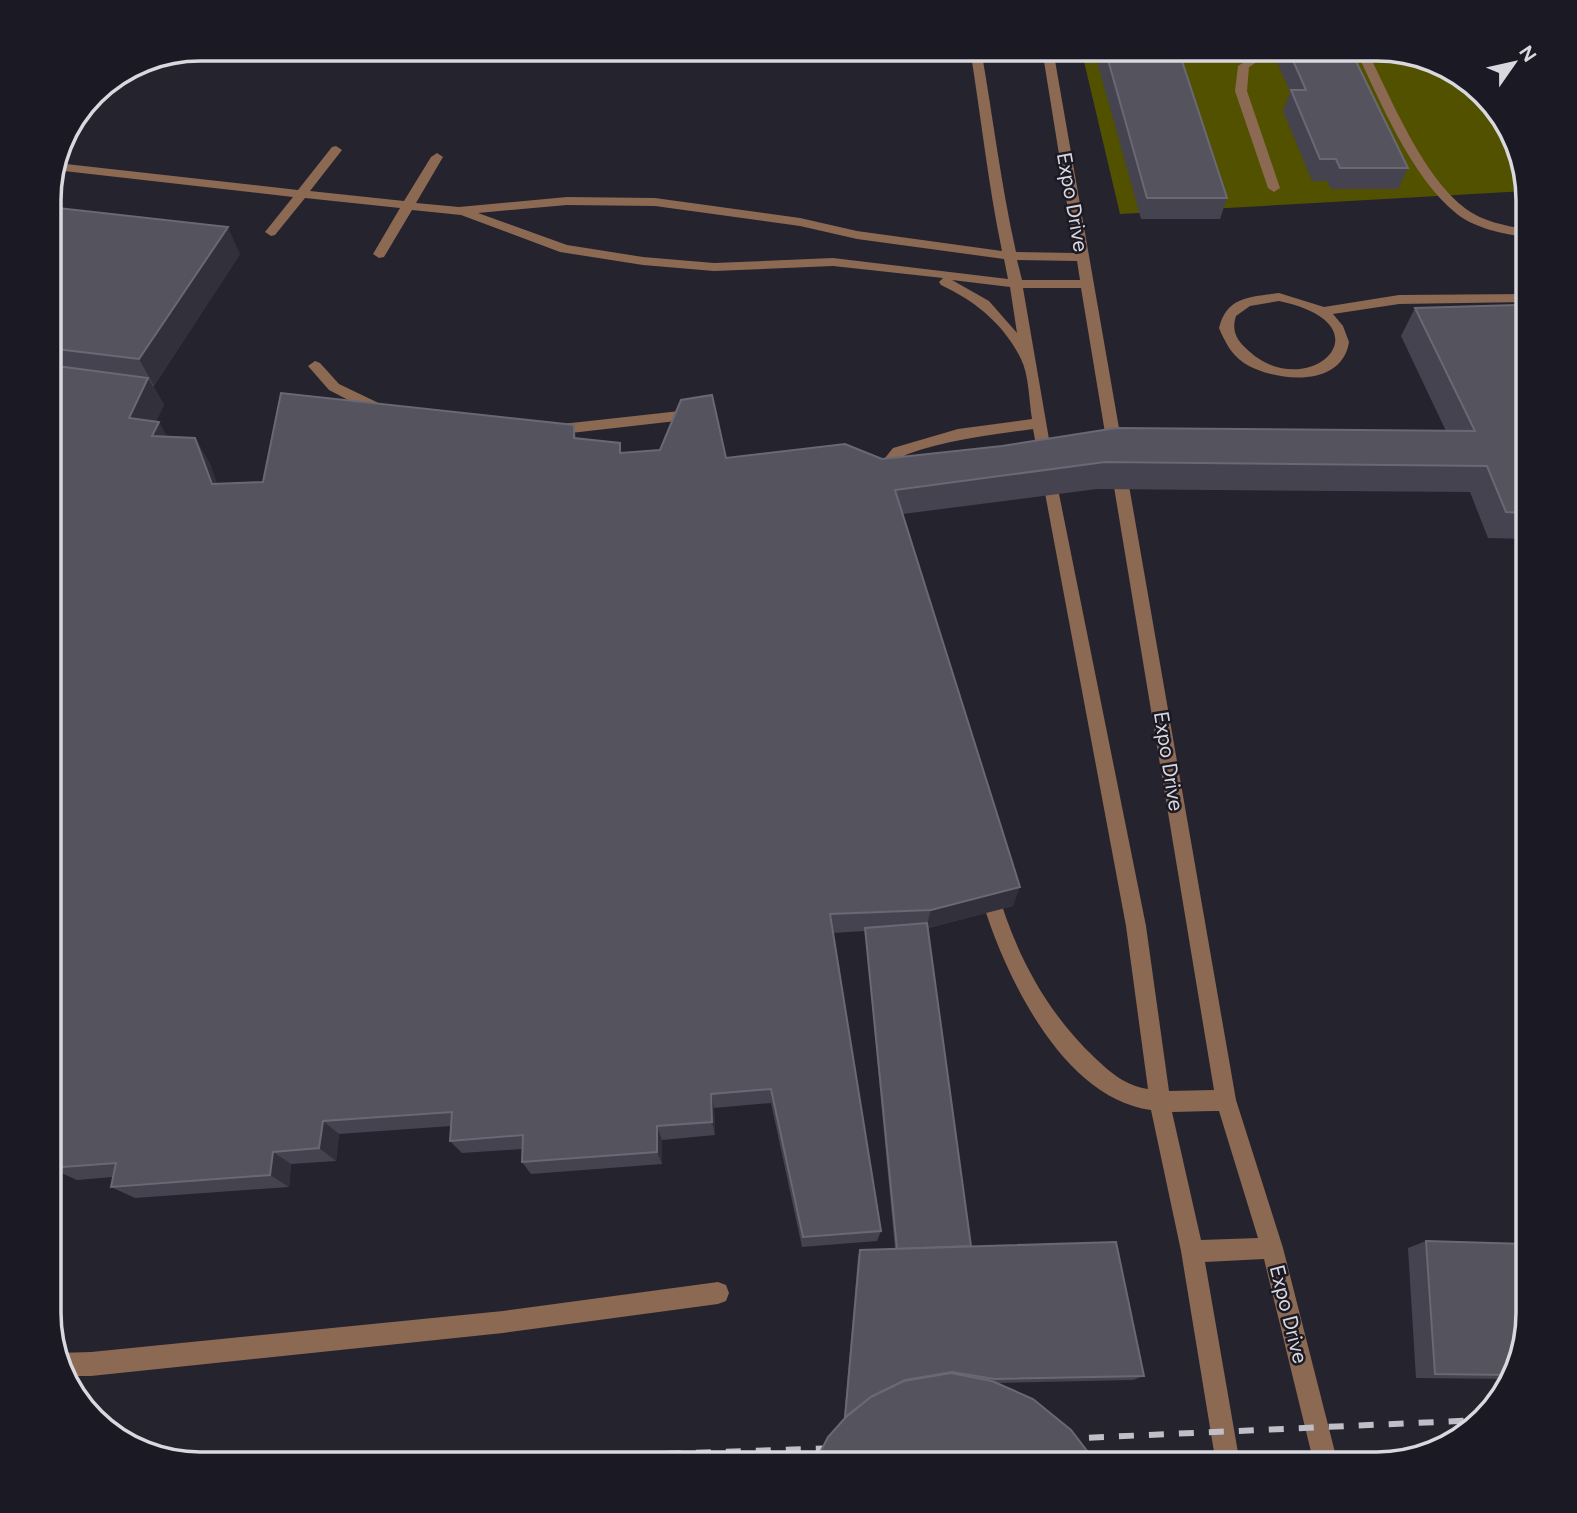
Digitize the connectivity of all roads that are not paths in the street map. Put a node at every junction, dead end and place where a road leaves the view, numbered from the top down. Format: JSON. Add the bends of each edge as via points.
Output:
{"nodes":[{"id":1,"x":977,"y":61,"type":"edge"},
{"id":2,"x":1049,"y":61,"type":"edge"},
{"id":3,"x":1252,"y":61,"type":"edge"},
{"id":4,"x":1366,"y":61,"type":"edge"},
{"id":5,"x":337,"y":150,"type":"dead end"},
{"id":6,"x":436,"y":157,"type":"dead end"},
{"id":7,"x":65,"y":168,"type":"edge"},
{"id":8,"x":1274,"y":188,"type":"dead end"},
{"id":9,"x":301,"y":193,"type":"junction"},
{"id":10,"x":410,"y":205,"type":"junction"},
{"id":11,"x":459,"y":211,"type":"junction"},
{"id":12,"x":271,"y":232,"type":"dead end"},
{"id":13,"x":1515,"y":232,"type":"edge"},
{"id":14,"x":379,"y":254,"type":"dead end"},
{"id":15,"x":1009,"y":256,"type":"junction"},
{"id":16,"x":1082,"y":257,"type":"junction"},
{"id":17,"x":866,"y":264,"type":"junction"},
{"id":18,"x":1016,"y":284,"type":"junction"},
{"id":19,"x":1087,"y":284,"type":"junction"},
{"id":20,"x":1515,"y":298,"type":"edge"},
{"id":21,"x":1322,"y":312,"type":"junction"},
{"id":22,"x":1030,"y":362,"type":"junction"},
{"id":23,"x":315,"y":366,"type":"dead end"},
{"id":24,"x":688,"y":415,"type":"edge"},
{"id":25,"x":402,"y":418,"type":"edge"},
{"id":26,"x":1040,"y":423,"type":"junction"},
{"id":27,"x":543,"y":430,"type":"edge"},
{"id":28,"x":881,"y":489,"type":"edge"},
{"id":29,"x":985,"y":876,"type":"edge"},
{"id":30,"x":1226,"y":1100,"type":"junction"},
{"id":31,"x":1160,"y":1102,"type":"junction"},
{"id":32,"x":1272,"y":1248,"type":"junction"},
{"id":33,"x":1192,"y":1251,"type":"junction"},
{"id":34,"x":718,"y":1293,"type":"dead end"},
{"id":35,"x":71,"y":1363,"type":"edge"},
{"id":36,"x":1226,"y":1452,"type":"edge"},
{"id":37,"x":1323,"y":1452,"type":"edge"}],
"edges":[{"from":1,"to":15,"type":"street"},
{"from":2,"to":16,"type":"street","name":"Expo Drive"},
{"from":3,"to":8,"type":"street","via":[[1244,66],[1241,90]]},
{"from":4,"to":13,"type":"street","via":[[1425,170],[1463,213]]},
{"from":5,"to":9,"type":"street"},
{"from":6,"to":10,"type":"street"},
{"from":7,"to":9,"type":"street"},
{"from":9,"to":10,"type":"street"},
{"from":9,"to":12,"type":"street"},
{"from":10,"to":11,"type":"street"},
{"from":10,"to":14,"type":"street"},
{"from":11,"to":15,"type":"street","via":[[567,201],[655,202]]},
{"from":11,"to":17,"type":"street","via":[[565,249],[643,261],[714,267]]},
{"from":15,"to":16,"type":"street"},
{"from":15,"to":18,"type":"street"},
{"from":16,"to":19,"type":"street","name":"Expo Drive"},
{"from":17,"to":18,"type":"street"},
{"from":17,"to":22,"type":"street","via":[[940,279],[968,292],[997,313]]},
{"from":18,"to":19,"type":"street"},
{"from":18,"to":22,"type":"street"},
{"from":19,"to":30,"type":"street","name":"Expo Drive"},
{"from":20,"to":21,"type":"street","via":[[1402,298]]},
{"from":21,"to":21,"type":"street","via":[[1337,325],[1343,340],[1341,354],[1330,366],[1311,372],[1289,374],[1255,363],[1230,344],[1224,329],[1228,315],[1239,304],[1257,298],[1290,299]]},
{"from":22,"to":26,"type":"street"},
{"from":23,"to":25,"type":"street","via":[[334,387]]},
{"from":24,"to":27,"type":"street"},
{"from":26,"to":28,"type":"street","via":[[958,434],[898,452],[878,476]]},
{"from":26,"to":31,"type":"street","via":[[1136,926]]},
{"from":29,"to":31,"type":"street","via":[[999,930],[1040,1013],[1073,1052],[1118,1091]]},
{"from":30,"to":31,"type":"street"},
{"from":30,"to":32,"type":"street","name":"Expo Drive"},
{"from":31,"to":33,"type":"street"},
{"from":32,"to":33,"type":"street"},
{"from":32,"to":37,"type":"street","name":"Expo Drive"},
{"from":33,"to":36,"type":"street"},
{"from":34,"to":35,"type":"street","via":[[503,1322]]}]}
